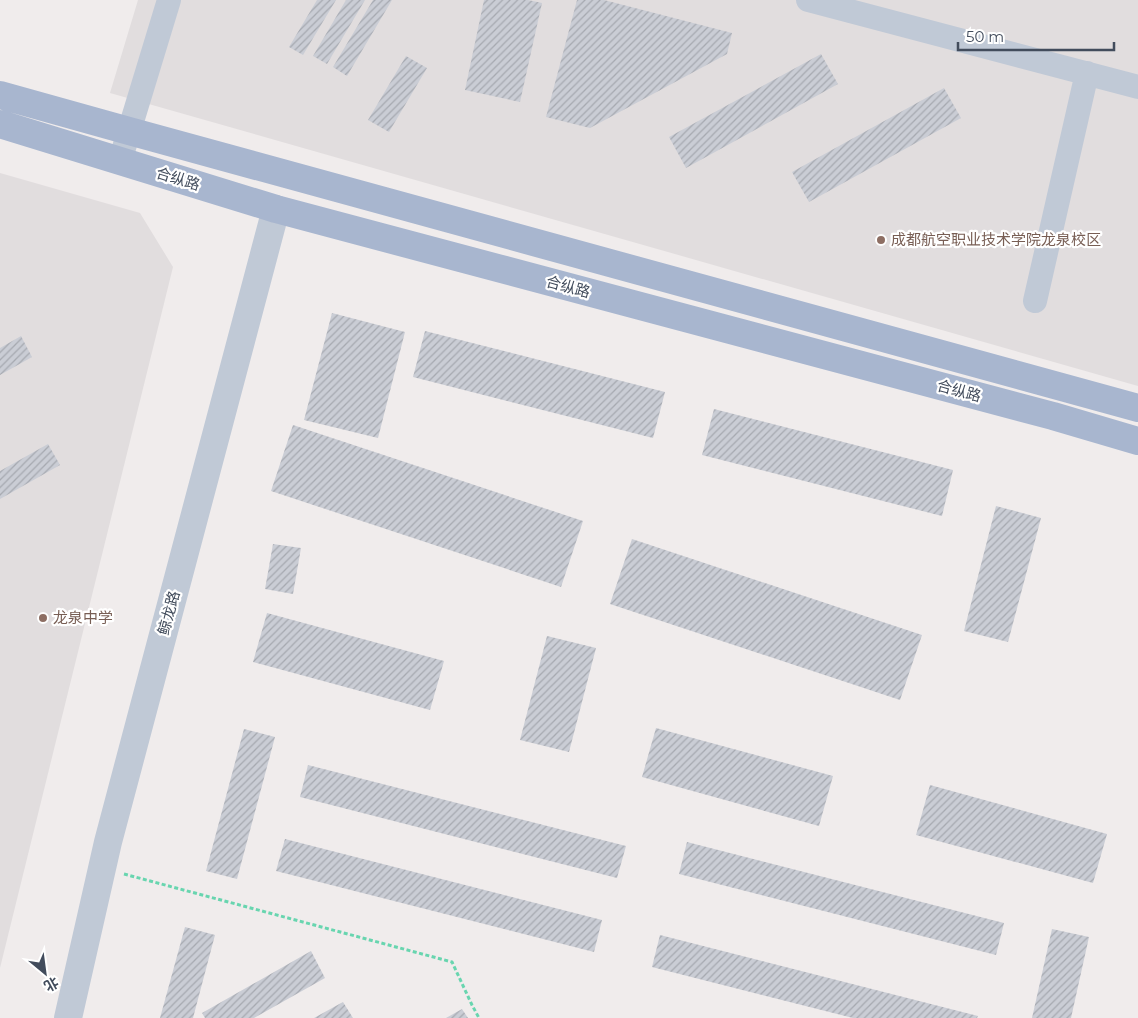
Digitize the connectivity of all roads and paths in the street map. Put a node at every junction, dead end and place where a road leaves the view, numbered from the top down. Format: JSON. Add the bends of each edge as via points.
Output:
{"nodes":[{"id":1,"x":169,"y":0,"type":"edge"},
{"id":2,"x":808,"y":0,"type":"edge"},
{"id":3,"x":1087,"y":73,"type":"junction"},
{"id":4,"x":1138,"y":87,"type":"edge"},
{"id":5,"x":0,"y":95,"type":"edge"},
{"id":6,"x":0,"y":124,"type":"edge"},
{"id":7,"x":129,"y":132,"type":"junction"},
{"id":8,"x":120,"y":161,"type":"junction"},
{"id":9,"x":276,"y":209,"type":"junction"},
{"id":10,"x":1035,"y":301,"type":"dead end"},
{"id":11,"x":1138,"y":408,"type":"edge"},
{"id":12,"x":1138,"y":441,"type":"edge"},
{"id":13,"x":102,"y":868,"type":"junction"},
{"id":14,"x":68,"y":1018,"type":"edge"},
{"id":15,"x":479,"y":1018,"type":"edge"}],
"edges":[{"from":1,"to":7,"type":"street"},
{"from":2,"to":3,"type":"street"},
{"from":3,"to":4,"type":"street"},
{"from":3,"to":10,"type":"street"},
{"from":5,"to":7,"type":"main road","name":"合纵路"},
{"from":6,"to":8,"type":"main road","name":"合纵路"},
{"from":7,"to":8,"type":"street"},
{"from":7,"to":11,"type":"main road","name":"合纵路"},
{"from":8,"to":9,"type":"main road","name":"合纵路"},
{"from":9,"to":12,"type":"main road","name":"合纵路"},
{"from":9,"to":13,"type":"street","name":"鲸龙路"},
{"from":13,"to":14,"type":"street","name":"鲸龙路"},
{"from":13,"to":15,"type":"path","via":[[452,962]]}]}
